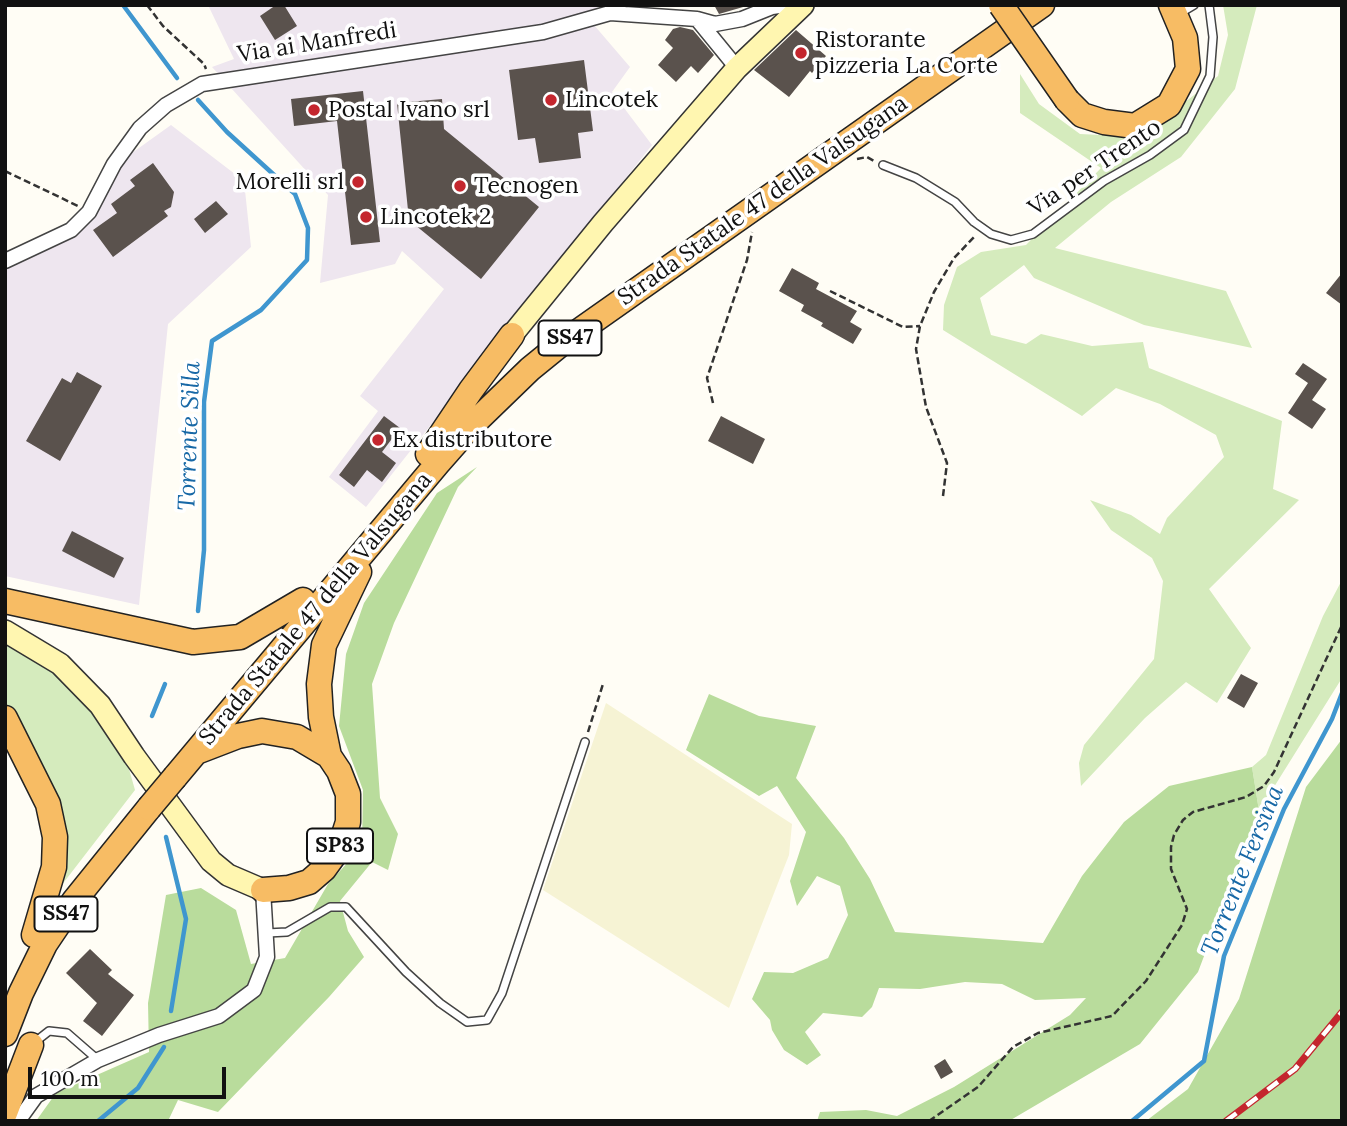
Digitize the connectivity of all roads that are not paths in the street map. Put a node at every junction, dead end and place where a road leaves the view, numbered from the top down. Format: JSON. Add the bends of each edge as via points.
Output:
{"nodes":[{"id":1,"x":786,"y":5,"type":"edge"},
{"id":2,"x":803,"y":5,"type":"edge"},
{"id":3,"x":1000,"y":5,"type":"edge"},
{"id":4,"x":1053,"y":5,"type":"edge"},
{"id":5,"x":1209,"y":5,"type":"edge"},
{"id":6,"x":614,"y":9,"type":"edge"},
{"id":7,"x":1031,"y":9,"type":"edge"},
{"id":8,"x":1176,"y":11,"type":"edge"},
{"id":9,"x":697,"y":19,"type":"junction"},
{"id":10,"x":737,"y":68,"type":"junction"},
{"id":11,"x":883,"y":166,"type":"road end"},
{"id":12,"x":5,"y":261,"type":"edge"},
{"id":13,"x":512,"y":335,"type":"joint"},
{"id":14,"x":428,"y":454,"type":"junction"},
{"id":15,"x":379,"y":531,"type":"junction"},
{"id":16,"x":303,"y":600,"type":"junction"},
{"id":17,"x":5,"y":601,"type":"edge"},
{"id":18,"x":5,"y":631,"type":"edge"},
{"id":19,"x":5,"y":718,"type":"edge"},
{"id":20,"x":585,"y":742,"type":"road end"},
{"id":21,"x":195,"y":753,"type":"junction"},
{"id":22,"x":329,"y":756,"type":"junction"},
{"id":23,"x":170,"y":774,"type":"junction"},
{"id":24,"x":144,"y":804,"type":"junction"},
{"id":25,"x":263,"y":890,"type":"junction"},
{"id":26,"x":267,"y":933,"type":"junction"},
{"id":27,"x":34,"y":934,"type":"junction"},
{"id":28,"x":5,"y":994,"type":"edge"},
{"id":29,"x":5,"y":1034,"type":"edge"},
{"id":30,"x":32,"y":1045,"type":"joint"},
{"id":31,"x":98,"y":1060,"type":"junction"},
{"id":32,"x":5,"y":1113,"type":"edge"},
{"id":33,"x":18,"y":1121,"type":"edge"}],
"edges":[{"from":1,"to":9,"type":"street","name":"Via ai Manfredi","via":[[715,24]]},
{"from":2,"to":10,"type":"main road"},
{"from":3,"to":8,"type":"highway","bridge":true,"via":[[1082,115],[1135,126],[1169,105],[1188,69]]},
{"from":4,"to":7,"type":"highway"},
{"from":5,"to":11,"type":"lane","name":"Via per Trento","via":[[1213,37],[1210,76],[1184,130],[1032,234],[1011,240],[991,234],[955,202],[916,178]]},
{"from":6,"to":9,"type":"street","name":"Via ai Manfredi"},
{"from":6,"to":12,"type":"street","name":"Via ai Manfredi","via":[[543,32],[205,83],[185,92],[139,128],[89,212],[71,230]]},
{"from":7,"to":14,"type":"highway","name":"Strada Statale 47 della Valsugana","number":"SS47","via":[[557,331],[494,384]]},
{"from":7,"to":15,"type":"highway","name":"Strada Statale 47 della Valsugana","number":"SS47","via":[[530,369],[468,429]]},
{"from":9,"to":10,"type":"street"},
{"from":10,"to":13,"type":"main road"},
{"from":13,"to":14,"type":"highway"},
{"from":14,"to":16,"type":"highway","name":"Strada Statale 47 della Valsugana","number":"SS47"},
{"from":15,"to":21,"type":"highway","name":"Strada Statale 47 della Valsugana","number":"SS47"},
{"from":15,"to":22,"type":"highway","via":[[324,645],[319,684]]},
{"from":16,"to":17,"type":"highway","via":[[240,637],[192,642]]},
{"from":16,"to":23,"type":"highway","name":"Strada Statale 47 della Valsugana","number":"SS47"},
{"from":18,"to":25,"type":"main road","via":[[60,664],[100,705],[211,861],[228,875]]},
{"from":19,"to":27,"type":"highway","via":[[48,804],[55,837],[54,867]]},
{"from":20,"to":26,"type":"lane","via":[[502,993],[487,1020],[467,1022],[439,1003],[346,907],[330,908],[287,933]]},
{"from":21,"to":22,"type":"highway","via":[[262,731],[296,737]]},
{"from":21,"to":23,"type":"highway","name":"Strada Statale 47 della Valsugana","number":"SS47"},
{"from":22,"to":25,"type":"highway","number":"SP83","via":[[348,794],[348,822],[340,846],[309,882]]},
{"from":23,"to":24,"type":"highway","name":"Strada Statale 47 della Valsugana","number":"SS47","bridge":true},
{"from":24,"to":27,"type":"highway","name":"Strada Statale 47 della Valsugana","number":"SS47","via":[[108,832]]},
{"from":24,"to":29,"type":"highway","name":"Strada Statale 47 della Valsugana","number":"SS47","via":[[45,944]]},
{"from":25,"to":26,"type":"street"},
{"from":26,"to":31,"type":"street","via":[[267,957],[254,989],[219,1016]]},
{"from":27,"to":28,"type":"highway","name":"Strada Statale 47 della Valsugana","number":"SS47"},
{"from":30,"to":31,"type":"lane","via":[[49,1031],[67,1033]]},
{"from":30,"to":32,"type":"highway"},
{"from":31,"to":33,"type":"street","via":[[36,1096]]}]}
